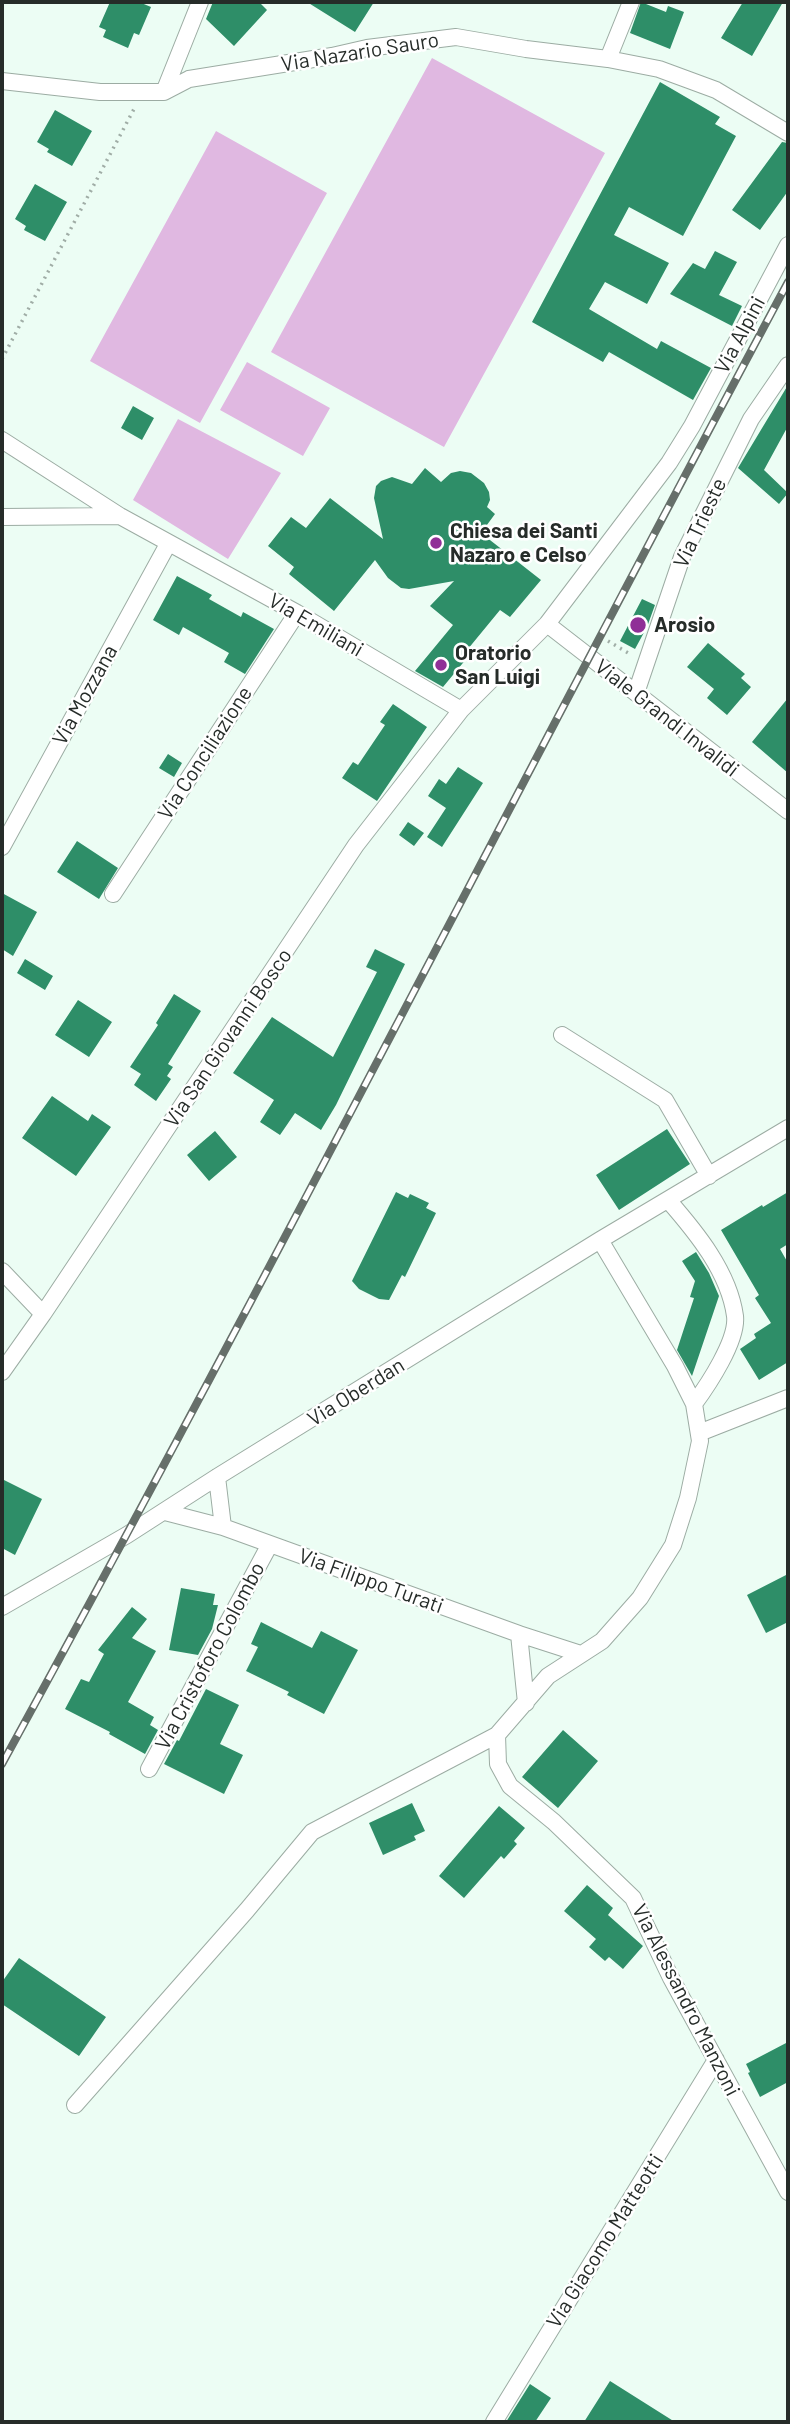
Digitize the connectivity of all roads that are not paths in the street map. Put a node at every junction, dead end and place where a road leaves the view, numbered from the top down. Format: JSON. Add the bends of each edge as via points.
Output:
{"nodes":[{"id":1,"x":200,"y":2,"type":"edge"},
{"id":2,"x":631,"y":2,"type":"edge"},
{"id":3,"x":608,"y":59,"type":"junction"},
{"id":4,"x":2,"y":80,"type":"edge"},
{"id":5,"x":164,"y":92,"type":"junction"},
{"id":6,"x":788,"y":133,"type":"edge"},
{"id":7,"x":788,"y":245,"type":"edge"},
{"id":8,"x":788,"y":365,"type":"edge"},
{"id":9,"x":2,"y":440,"type":"edge"},
{"id":10,"x":120,"y":516,"type":"junction"},
{"id":11,"x":2,"y":517,"type":"edge"},
{"id":12,"x":168,"y":544,"type":"junction"},
{"id":13,"x":297,"y":613,"type":"junction"},
{"id":14,"x":547,"y":624,"type":"junction"},
{"id":15,"x":635,"y":693,"type":"junction"},
{"id":16,"x":461,"y":709,"type":"junction"},
{"id":17,"x":788,"y":811,"type":"edge"},
{"id":18,"x":2,"y":847,"type":"edge"},
{"id":19,"x":113,"y":894,"type":"dead end"},
{"id":20,"x":562,"y":1035,"type":"dead end"},
{"id":21,"x":788,"y":1128,"type":"edge"},
{"id":22,"x":709,"y":1176,"type":"junction"},
{"id":23,"x":668,"y":1200,"type":"junction"},
{"id":24,"x":600,"y":1240,"type":"junction"},
{"id":25,"x":2,"y":1271,"type":"edge"},
{"id":26,"x":43,"y":1314,"type":"junction"},
{"id":27,"x":2,"y":1372,"type":"edge"},
{"id":28,"x":788,"y":1398,"type":"edge"},
{"id":29,"x":694,"y":1404,"type":"junction"},
{"id":30,"x":699,"y":1433,"type":"junction"},
{"id":31,"x":217,"y":1477,"type":"junction"},
{"id":32,"x":165,"y":1512,"type":"junction"},
{"id":33,"x":223,"y":1527,"type":"junction"},
{"id":34,"x":270,"y":1544,"type":"junction"},
{"id":35,"x":2,"y":1606,"type":"edge"},
{"id":36,"x":519,"y":1634,"type":"junction"},
{"id":37,"x":581,"y":1654,"type":"junction"},
{"id":38,"x":526,"y":1703,"type":"junction"},
{"id":39,"x":497,"y":1735,"type":"junction"},
{"id":40,"x":149,"y":1769,"type":"dead end"},
{"id":41,"x":716,"y":2060,"type":"junction"},
{"id":42,"x":75,"y":2105,"type":"dead end"},
{"id":43,"x":788,"y":2192,"type":"edge"},
{"id":44,"x":494,"y":2422,"type":"edge"}],
"edges":[{"from":1,"to":5,"type":"street"},
{"from":2,"to":3,"type":"street"},
{"from":3,"to":5,"type":"street","name":"Via Nazario Sauro","via":[[456,37],[189,79]]},
{"from":3,"to":6,"type":"street","name":"Via Nazario Sauro","via":[[659,69],[716,90]]},
{"from":4,"to":5,"type":"street","name":"Via Nazario Sauro","via":[[100,92]]},
{"from":7,"to":14,"type":"street","name":"Via Alpini","via":[[669,463]]},
{"from":8,"to":15,"type":"street","name":"Via Trieste","via":[[751,419],[682,556]]},
{"from":9,"to":10,"type":"street","name":"Via Emiliani"},
{"from":10,"to":11,"type":"street"},
{"from":10,"to":12,"type":"street","name":"Via Emiliani"},
{"from":12,"to":13,"type":"street","name":"Via Emiliani"},
{"from":12,"to":18,"type":"street","name":"Via Mozzana"},
{"from":13,"to":16,"type":"street","name":"Via Emiliani"},
{"from":13,"to":19,"type":"street","name":"Via Conciliazione"},
{"from":14,"to":15,"type":"street","name":"Viale Grandi Invalidi"},
{"from":14,"to":16,"type":"street","name":"Via San Giovanni Bosco"},
{"from":15,"to":17,"type":"street","name":"Viale Grandi Invalidi"},
{"from":16,"to":26,"type":"street","name":"Via San Giovanni Bosco","via":[[356,845]]},
{"from":20,"to":22,"type":"street","via":[[665,1100]]},
{"from":21,"to":22,"type":"street","name":"Via Oberdan"},
{"from":22,"to":23,"type":"street","name":"Via Oberdan"},
{"from":23,"to":24,"type":"street","name":"Via Oberdan"},
{"from":23,"to":29,"type":"street","via":[[722,1275],[735,1318],[712,1380]]},
{"from":24,"to":29,"type":"street"},
{"from":24,"to":31,"type":"street","name":"Via Oberdan"},
{"from":25,"to":26,"type":"street"},
{"from":26,"to":27,"type":"street","name":"Via San Giovanni Bosco"},
{"from":28,"to":30,"type":"street"},
{"from":29,"to":30,"type":"street"},
{"from":30,"to":37,"type":"street","via":[[688,1498],[673,1545],[640,1598],[602,1641]]},
{"from":31,"to":32,"type":"street","name":"Via Oberdan"},
{"from":31,"to":33,"type":"street"},
{"from":32,"to":33,"type":"street","name":"Via Filippo Turati"},
{"from":32,"to":35,"type":"street","name":"Via Oberdan"},
{"from":33,"to":34,"type":"street","name":"Via Filippo Turati"},
{"from":34,"to":36,"type":"street","name":"Via Filippo Turati"},
{"from":34,"to":40,"type":"street","name":"Via Cristoforo Colombo"},
{"from":36,"to":37,"type":"street","name":"Via Filippo Turati"},
{"from":36,"to":38,"type":"street"},
{"from":37,"to":38,"type":"street","via":[[548,1676]]},
{"from":38,"to":39,"type":"street"},
{"from":39,"to":41,"type":"street","name":"Via Alessandro Manzoni","via":[[498,1764],[510,1786],[633,1898]]},
{"from":39,"to":42,"type":"street","via":[[312,1832]]},
{"from":41,"to":43,"type":"street","name":"Via Alessandro Manzoni"},
{"from":41,"to":44,"type":"street","name":"Via Giacomo Matteotti"}]}
